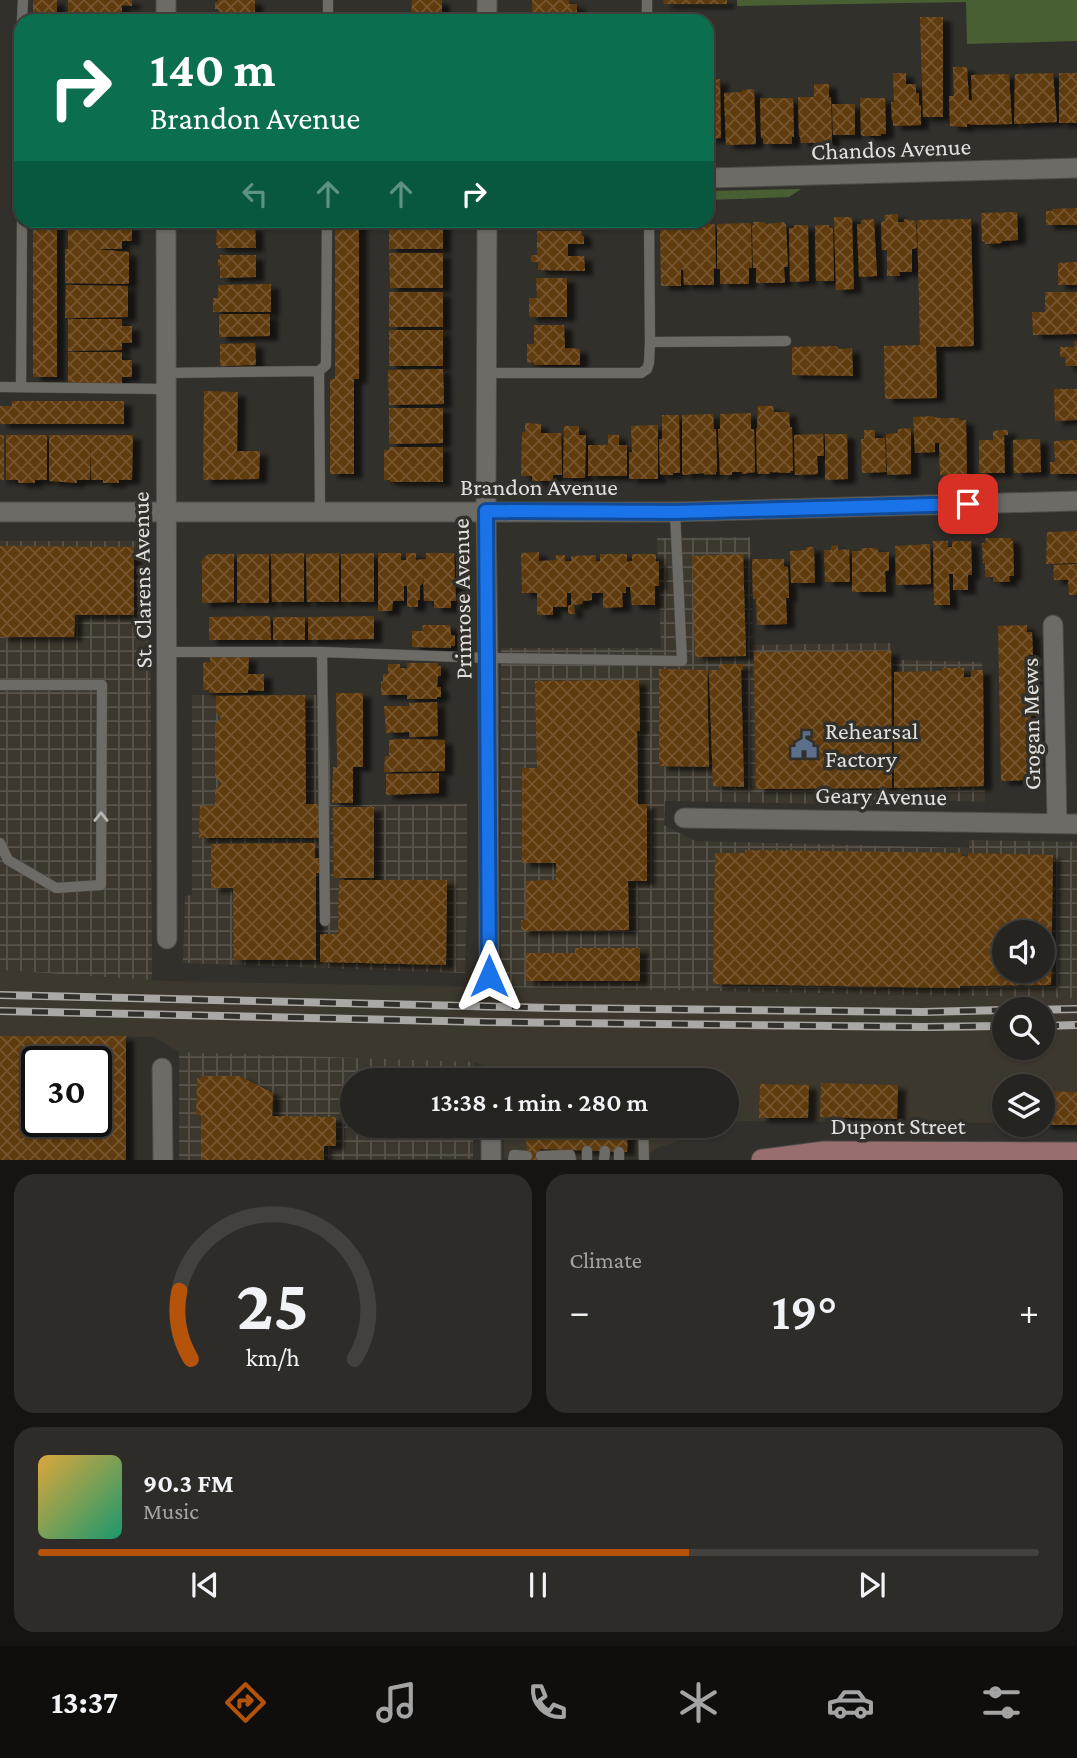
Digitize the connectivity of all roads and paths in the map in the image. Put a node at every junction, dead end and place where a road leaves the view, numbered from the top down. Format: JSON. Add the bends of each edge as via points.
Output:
{"nodes":[{"id":1,"x":1077,"y":168,"type":"edge"},
{"id":2,"x":714,"y":178,"type":"edge"},
{"id":3,"x":22,"y":228,"type":"edge"},
{"id":4,"x":166,"y":228,"type":"edge"},
{"id":5,"x":327,"y":228,"type":"edge"},
{"id":6,"x":487,"y":228,"type":"edge"},
{"id":7,"x":649,"y":228,"type":"edge"},
{"id":8,"x":786,"y":341,"type":"dead end"},
{"id":9,"x":650,"y":342,"type":"junction"},
{"id":10,"x":320,"y":372,"type":"junction"},
{"id":11,"x":486,"y":373,"type":"junction"},
{"id":12,"x":165,"y":381,"type":"junction"},
{"id":13,"x":0,"y":387,"type":"edge"},
{"id":14,"x":21,"y":387,"type":"junction"},
{"id":15,"x":1077,"y":501,"type":"edge"},
{"id":16,"x":320,"y":511,"type":"junction"},
{"id":17,"x":486,"y":511,"type":"junction"},
{"id":18,"x":0,"y":512,"type":"edge"},
{"id":19,"x":165,"y":512,"type":"junction"},
{"id":20,"x":675,"y":512,"type":"junction"},
{"id":21,"x":1054,"y":625,"type":"dead end"},
{"id":22,"x":167,"y":652,"type":"junction"},
{"id":23,"x":322,"y":652,"type":"junction"},
{"id":24,"x":488,"y":658,"type":"junction"},
{"id":25,"x":0,"y":685,"type":"edge"},
{"id":26,"x":684,"y":818,"type":"dead end"},
{"id":27,"x":1057,"y":823,"type":"junction"},
{"id":28,"x":1077,"y":824,"type":"edge"},
{"id":29,"x":0,"y":843,"type":"edge"},
{"id":30,"x":325,"y":921,"type":"dead end"},
{"id":31,"x":167,"y":939,"type":"dead end"},
{"id":32,"x":489,"y":976,"type":"dead end"},
{"id":33,"x":162,"y":1068,"type":"dead end"},
{"id":34,"x":491,"y":1138,"type":"edge"},
{"id":35,"x":643,"y":1138,"type":"edge"},
{"id":36,"x":544,"y":1153,"type":"dead end"},
{"id":37,"x":567,"y":1155,"type":"edge"},
{"id":38,"x":1070,"y":1155,"type":"edge"},
{"id":39,"x":527,"y":1156,"type":"dead end"},
{"id":40,"x":163,"y":1160,"type":"edge"},
{"id":41,"x":491,"y":1160,"type":"edge"},
{"id":42,"x":513,"y":1160,"type":"edge"},
{"id":43,"x":644,"y":1160,"type":"edge"},
{"id":44,"x":762,"y":1160,"type":"edge"}],
"edges":[{"from":1,"to":2,"type":"street","name":"Chandos Avenue"},
{"from":3,"to":14,"type":"lane"},
{"from":4,"to":12,"type":"street","name":"St. Clarens Avenue"},
{"from":5,"to":10,"type":"lane","via":[[326,365]]},
{"from":6,"to":11,"type":"street","name":"Primrose Avenue"},
{"from":7,"to":9,"type":"lane"},
{"from":8,"to":9,"type":"lane"},
{"from":9,"to":11,"type":"lane","via":[[649,363],[641,373]]},
{"from":10,"to":12,"type":"lane"},
{"from":10,"to":16,"type":"lane"},
{"from":11,"to":17,"type":"street","name":"Primrose Avenue"},
{"from":12,"to":14,"type":"lane"},
{"from":12,"to":19,"type":"street","name":"St. Clarens Avenue"},
{"from":13,"to":14,"type":"lane"},
{"from":15,"to":20,"type":"street","name":"Brandon Avenue"},
{"from":16,"to":17,"type":"street","name":"Brandon Avenue"},
{"from":16,"to":19,"type":"street","name":"Brandon Avenue"},
{"from":17,"to":20,"type":"street","name":"Brandon Avenue"},
{"from":17,"to":24,"type":"street","name":"Primrose Avenue"},
{"from":18,"to":19,"type":"street","name":"Brandon Avenue"},
{"from":19,"to":22,"type":"street","name":"St. Clarens Avenue"},
{"from":20,"to":24,"type":"lane","via":[[681,661]]},
{"from":21,"to":27,"type":"street","name":"Grogan Mews"},
{"from":22,"to":23,"type":"lane"},
{"from":22,"to":31,"type":"street","name":"St. Clarens Avenue"},
{"from":23,"to":24,"type":"lane"},
{"from":23,"to":30,"type":"lane"},
{"from":24,"to":32,"type":"street","name":"Primrose Avenue"},
{"from":29,"to":25,"type":"lane","one_way":true,"via":[[8,860],[56,888],[101,885],[102,685]]},
{"from":26,"to":27,"type":"street","name":"Geary Avenue"},
{"from":27,"to":28,"type":"street","name":"Geary Avenue"},
{"from":33,"to":40,"type":"street"},
{"from":34,"to":41,"type":"street"},
{"from":35,"to":43,"type":"lane"},
{"from":36,"to":37,"type":"lane"},
{"from":38,"to":44,"type":"main road","name":"Dupont Street","via":[[824,1152]]},
{"from":39,"to":42,"type":"lane","via":[[514,1155]]}]}
